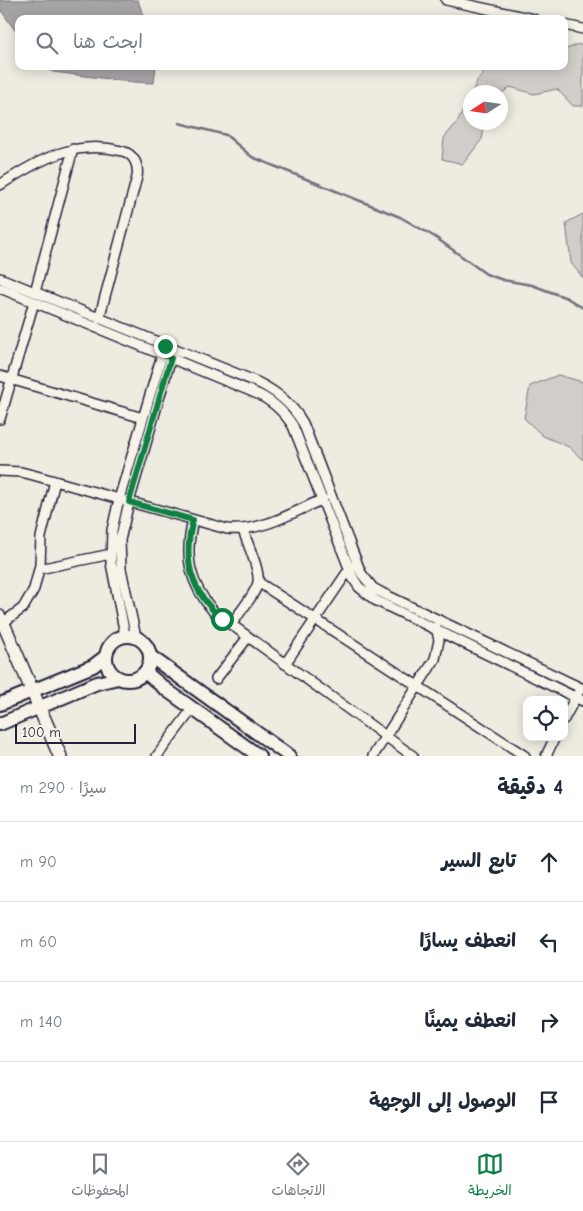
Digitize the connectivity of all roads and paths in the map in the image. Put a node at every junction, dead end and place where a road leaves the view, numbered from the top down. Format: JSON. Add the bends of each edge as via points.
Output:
{"nodes":[{"id":1,"x":446,"y":0,"type":"edge"},
{"id":2,"x":515,"y":15,"type":"edge"},
{"id":3,"x":568,"y":26,"type":"edge"},
{"id":4,"x":583,"y":29,"type":"edge"},
{"id":5,"x":73,"y":149,"type":"junction"},
{"id":6,"x":0,"y":185,"type":"edge"},
{"id":7,"x":0,"y":278,"type":"edge"},
{"id":8,"x":0,"y":288,"type":"edge"},
{"id":9,"x":34,"y":297,"type":"junction"},
{"id":10,"x":99,"y":319,"type":"junction"},
{"id":11,"x":168,"y":352,"type":"junction"},
{"id":12,"x":0,"y":376,"type":"edge"},
{"id":13,"x":11,"y":379,"type":"junction"},
{"id":14,"x":143,"y":418,"type":"junction"},
{"id":15,"x":0,"y":419,"type":"edge"},
{"id":16,"x":0,"y":471,"type":"edge"},
{"id":17,"x":55,"y":481,"type":"junction"},
{"id":18,"x":119,"y":499,"type":"junction"},
{"id":19,"x":322,"y":499,"type":"junction"},
{"id":20,"x":129,"y":502,"type":"junction"},
{"id":21,"x":193,"y":520,"type":"junction"},
{"id":22,"x":243,"y":530,"type":"junction"},
{"id":23,"x":111,"y":552,"type":"junction"},
{"id":24,"x":40,"y":567,"type":"junction"},
{"id":25,"x":354,"y":567,"type":"junction"},
{"id":26,"x":258,"y":582,"type":"junction"},
{"id":27,"x":315,"y":619,"type":"junction"},
{"id":28,"x":433,"y":619,"type":"junction"},
{"id":29,"x":2,"y":620,"type":"edge"},
{"id":30,"x":231,"y":625,"type":"junction"},
{"id":31,"x":438,"y":631,"type":"junction"},
{"id":32,"x":131,"y":636,"type":"junction"},
{"id":33,"x":248,"y":637,"type":"junction"},
{"id":34,"x":150,"y":656,"type":"junction"},
{"id":35,"x":105,"y":657,"type":"junction"},
{"id":36,"x":285,"y":664,"type":"junction"},
{"id":37,"x":145,"y":672,"type":"junction"},
{"id":38,"x":118,"y":678,"type":"junction"},
{"id":39,"x":216,"y":679,"type":"dead end"},
{"id":40,"x":418,"y":686,"type":"junction"},
{"id":41,"x":582,"y":688,"type":"edge"},
{"id":42,"x":33,"y":691,"type":"junction"},
{"id":43,"x":579,"y":699,"type":"edge"},
{"id":44,"x":0,"y":704,"type":"edge"},
{"id":45,"x":39,"y":707,"type":"junction"},
{"id":46,"x":195,"y":710,"type":"junction"},
{"id":47,"x":568,"y":714,"type":"edge"},
{"id":48,"x":0,"y":724,"type":"edge"},
{"id":49,"x":386,"y":736,"type":"junction"},
{"id":50,"x":553,"y":741,"type":"edge"},
{"id":51,"x":60,"y":756,"type":"edge"},
{"id":52,"x":157,"y":756,"type":"edge"},
{"id":53,"x":163,"y":756,"type":"edge"},
{"id":54,"x":259,"y":756,"type":"edge"},
{"id":55,"x":289,"y":756,"type":"edge"},
{"id":56,"x":373,"y":756,"type":"edge"},
{"id":57,"x":413,"y":756,"type":"edge"},
{"id":58,"x":525,"y":756,"type":"edge"},
{"id":59,"x":546,"y":756,"type":"edge"}],
"edges":[{"from":1,"to":2,"type":"street"},
{"from":3,"to":4,"type":"street"},
{"from":5,"to":6,"type":"street","via":[[43,159]]},
{"from":5,"to":9,"type":"street"},
{"from":5,"to":10,"type":"street","via":[[87,146],[121,150],[131,155],[138,166]]},
{"from":7,"to":9,"type":"street"},
{"from":8,"to":9,"type":"street"},
{"from":9,"to":10,"type":"street"},
{"from":9,"to":11,"type":"street"},
{"from":9,"to":13,"type":"street"},
{"from":10,"to":11,"type":"street"},
{"from":11,"to":14,"type":"street"},
{"from":11,"to":19,"type":"street","via":[[263,396],[280,409],[296,430]]},
{"from":11,"to":20,"type":"street"},
{"from":11,"to":25,"type":"street","via":[[266,387],[291,406],[307,432]]},
{"from":12,"to":13,"type":"street"},
{"from":13,"to":14,"type":"street"},
{"from":13,"to":15,"type":"street"},
{"from":14,"to":18,"type":"street"},
{"from":16,"to":17,"type":"street","via":[[21,472]]},
{"from":17,"to":18,"type":"street"},
{"from":17,"to":24,"type":"street","via":[[42,537]]},
{"from":18,"to":20,"type":"street"},
{"from":18,"to":23,"type":"street"},
{"from":19,"to":22,"type":"street","via":[[262,526]]},
{"from":19,"to":25,"type":"street"},
{"from":20,"to":21,"type":"street"},
{"from":20,"to":32,"type":"street","via":[[121,530],[120,559]]},
{"from":21,"to":22,"type":"street","via":[[220,528]]},
{"from":21,"to":30,"type":"street","via":[[188,548],[192,577],[207,604]]},
{"from":22,"to":26,"type":"street"},
{"from":23,"to":24,"type":"street"},
{"from":23,"to":32,"type":"street"},
{"from":24,"to":29,"type":"street","via":[[30,599],[23,608]]},
{"from":25,"to":27,"type":"street"},
{"from":25,"to":28,"type":"street","via":[[373,588]]},
{"from":25,"to":31,"type":"street","via":[[359,587],[366,594]]},
{"from":26,"to":27,"type":"street"},
{"from":26,"to":30,"type":"street"},
{"from":27,"to":36,"type":"street"},
{"from":27,"to":40,"type":"street"},
{"from":28,"to":31,"type":"street"},
{"from":28,"to":41,"type":"street"},
{"from":29,"to":42,"type":"street"},
{"from":30,"to":33,"type":"street"},
{"from":31,"to":40,"type":"street","via":[[435,659]]},
{"from":31,"to":43,"type":"street"},
{"from":32,"to":34,"type":"street","via":[[146,644]]},
{"from":32,"to":35,"type":"street","via":[[111,643]]},
{"from":33,"to":36,"type":"street"},
{"from":33,"to":39,"type":"street"},
{"from":34,"to":37,"type":"street"},
{"from":34,"to":55,"type":"street"},
{"from":35,"to":38,"type":"street","via":[[109,669]]},
{"from":35,"to":42,"type":"street","via":[[93,666]]},
{"from":36,"to":49,"type":"street"},
{"from":37,"to":38,"type":"street","via":[[136,679]]},
{"from":37,"to":46,"type":"street"},
{"from":38,"to":45,"type":"street","via":[[97,683]]},
{"from":40,"to":49,"type":"street"},
{"from":40,"to":58,"type":"street"},
{"from":41,"to":43,"type":"street"},
{"from":42,"to":44,"type":"street"},
{"from":42,"to":45,"type":"street"},
{"from":43,"to":47,"type":"street"},
{"from":45,"to":48,"type":"street"},
{"from":45,"to":51,"type":"street"},
{"from":46,"to":52,"type":"street"},
{"from":46,"to":53,"type":"street"},
{"from":46,"to":54,"type":"street"},
{"from":49,"to":56,"type":"street"},
{"from":49,"to":57,"type":"street"},
{"from":50,"to":59,"type":"street"}]}
